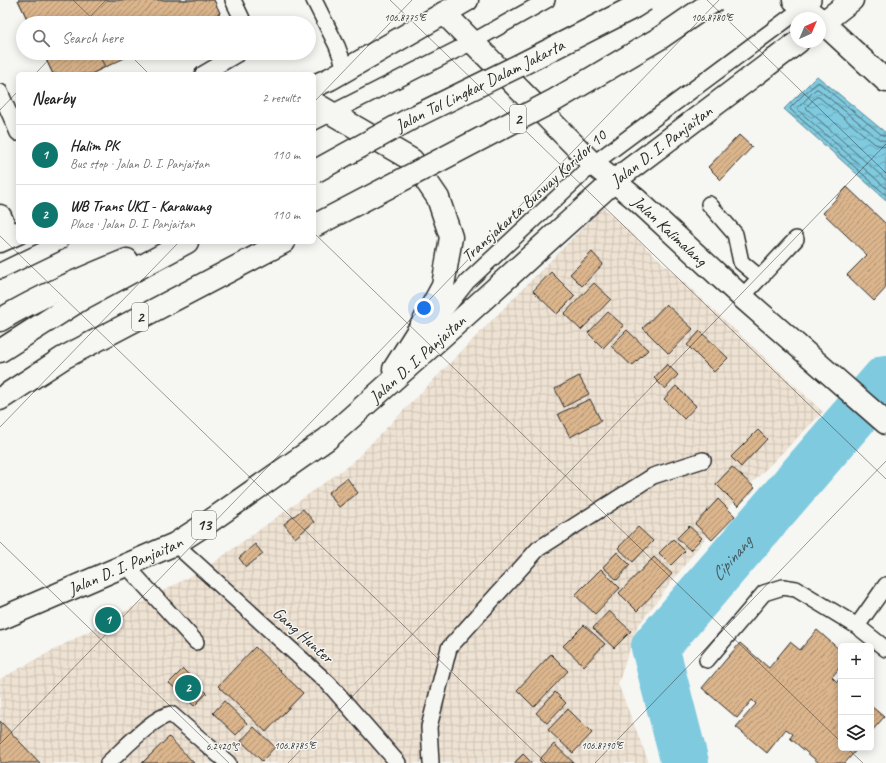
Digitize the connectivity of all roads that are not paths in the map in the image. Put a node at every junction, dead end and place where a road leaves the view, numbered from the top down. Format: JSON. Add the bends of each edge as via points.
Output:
{"nodes":[{"id":1,"x":233,"y":0,"type":"edge"},
{"id":2,"x":314,"y":0,"type":"edge"},
{"id":3,"x":467,"y":0,"type":"edge"},
{"id":4,"x":547,"y":0,"type":"edge"},
{"id":5,"x":645,"y":0,"type":"edge"},
{"id":6,"x":715,"y":0,"type":"edge"},
{"id":7,"x":852,"y":0,"type":"edge"},
{"id":8,"x":816,"y":12,"type":"edge"},
{"id":9,"x":444,"y":13,"type":"junction"},
{"id":10,"x":241,"y":16,"type":"edge"},
{"id":11,"x":826,"y":25,"type":"edge"},
{"id":12,"x":790,"y":29,"type":"edge"},
{"id":13,"x":472,"y":42,"type":"junction"},
{"id":14,"x":790,"y":48,"type":"edge"},
{"id":15,"x":227,"y":60,"type":"edge"},
{"id":16,"x":346,"y":70,"type":"junction"},
{"id":17,"x":206,"y":72,"type":"edge"},
{"id":18,"x":886,"y":81,"type":"edge"},
{"id":19,"x":316,"y":85,"type":"edge"},
{"id":20,"x":0,"y":92,"type":"edge"},
{"id":21,"x":320,"y":113,"type":"edge"},
{"id":22,"x":16,"y":129,"type":"edge"},
{"id":23,"x":593,"y":164,"type":"junction"},
{"id":24,"x":316,"y":171,"type":"edge"},
{"id":25,"x":614,"y":181,"type":"junction"},
{"id":26,"x":709,"y":204,"type":"dead end"},
{"id":27,"x":0,"y":216,"type":"edge"},
{"id":28,"x":316,"y":225,"type":"edge"},
{"id":29,"x":9,"y":237,"type":"edge"},
{"id":30,"x":796,"y":239,"type":"dead end"},
{"id":31,"x":56,"y":244,"type":"edge"},
{"id":32,"x":166,"y":244,"type":"edge"},
{"id":33,"x":183,"y":244,"type":"edge"},
{"id":34,"x":280,"y":244,"type":"edge"},
{"id":35,"x":0,"y":271,"type":"edge"},
{"id":36,"x":760,"y":278,"type":"junction"},
{"id":37,"x":742,"y":298,"type":"junction"},
{"id":38,"x":0,"y":320,"type":"edge"},
{"id":39,"x":0,"y":351,"type":"edge"},
{"id":40,"x":382,"y":389,"type":"junction"},
{"id":41,"x":0,"y":399,"type":"edge"},
{"id":42,"x":886,"y":423,"type":"edge"},
{"id":43,"x":703,"y":460,"type":"dead end"},
{"id":44,"x":175,"y":544,"type":"junction"},
{"id":45,"x":126,"y":565,"type":"junction"},
{"id":46,"x":886,"y":585,"type":"edge"},
{"id":47,"x":0,"y":619,"type":"edge"},
{"id":48,"x":856,"y":626,"type":"junction"},
{"id":49,"x":196,"y":642,"type":"dead end"},
{"id":50,"x":886,"y":649,"type":"edge"},
{"id":51,"x":707,"y":660,"type":"dead end"},
{"id":52,"x":108,"y":763,"type":"edge"},
{"id":53,"x":228,"y":763,"type":"edge"},
{"id":54,"x":398,"y":763,"type":"edge"},
{"id":55,"x":431,"y":763,"type":"edge"}],
"edges":[{"from":1,"to":10,"type":"lane"},
{"from":2,"to":16,"type":"lane"},
{"from":3,"to":9,"type":"main road"},
{"from":4,"to":13,"type":"lane"},
{"from":5,"to":24,"type":"main road","name":"Jalan Tol Lingkar Dalam Jakarta","bridge":true,"via":[[414,117]]},
{"from":6,"to":28,"type":"main road","number":"2","bridge":true,"via":[[660,38],[554,100]]},
{"from":7,"to":8,"type":"main road"},
{"from":9,"to":13,"type":"main road","name":"Jalan Kalimalang"},
{"from":9,"to":16,"type":"main road"},
{"from":11,"to":18,"type":"main road"},
{"from":12,"to":23,"type":"lane","name":"Transjakarta Busway Koridor 10"},
{"from":13,"to":21,"type":"lane"},
{"from":13,"to":23,"type":"main road","name":"Jalan Kalimalang"},
{"from":14,"to":25,"type":"main road","name":"Jalan D. I. Panjaitan"},
{"from":15,"to":17,"type":"lane"},
{"from":16,"to":19,"type":"main road"},
{"from":20,"to":22,"type":"lane"},
{"from":21,"to":40,"type":"main road","via":[[412,160],[438,198],[451,237],[443,286]]},
{"from":23,"to":25,"type":"main road","name":"Jalan Kalimalang"},
{"from":23,"to":40,"type":"lane","name":"Transjakarta Busway Koridor 10","via":[[467,282]]},
{"from":25,"to":37,"type":"main road","name":"Jalan Kalimalang"},
{"from":25,"to":40,"type":"main road","name":"Jalan D. I. Panjaitan"},
{"from":26,"to":36,"type":"lane","via":[[735,234],[741,262]]},
{"from":27,"to":29,"type":"main road"},
{"from":30,"to":36,"type":"lane"},
{"from":31,"to":35,"type":"lane"},
{"from":32,"to":38,"type":"main road","via":[[67,285]]},
{"from":33,"to":39,"type":"main road","via":[[83,298]]},
{"from":34,"to":41,"type":"main road","number":"2","via":[[63,358]]},
{"from":36,"to":37,"type":"lane"},
{"from":37,"to":42,"type":"main road","name":"Jalan Kalimalang"},
{"from":40,"to":44,"type":"main road","name":"Jalan D. I. Panjaitan","number":"13","via":[[327,439]]},
{"from":43,"to":55,"type":"lane","via":[[652,476],[538,549],[449,648],[429,727]]},
{"from":44,"to":45,"type":"main road","name":"Jalan D. I. Panjaitan","number":"13"},
{"from":44,"to":54,"type":"lane","name":"Gang Hunter","via":[[329,684]]},
{"from":45,"to":47,"type":"main road","name":"Jalan D. I. Panjaitan","number":"13"},
{"from":45,"to":49,"type":"lane"},
{"from":46,"to":48,"type":"lane"},
{"from":48,"to":50,"type":"lane"},
{"from":48,"to":51,"type":"lane","via":[[796,588],[783,587],[764,593]]},
{"from":52,"to":53,"type":"lane","via":[[150,725],[171,714]]}]}
